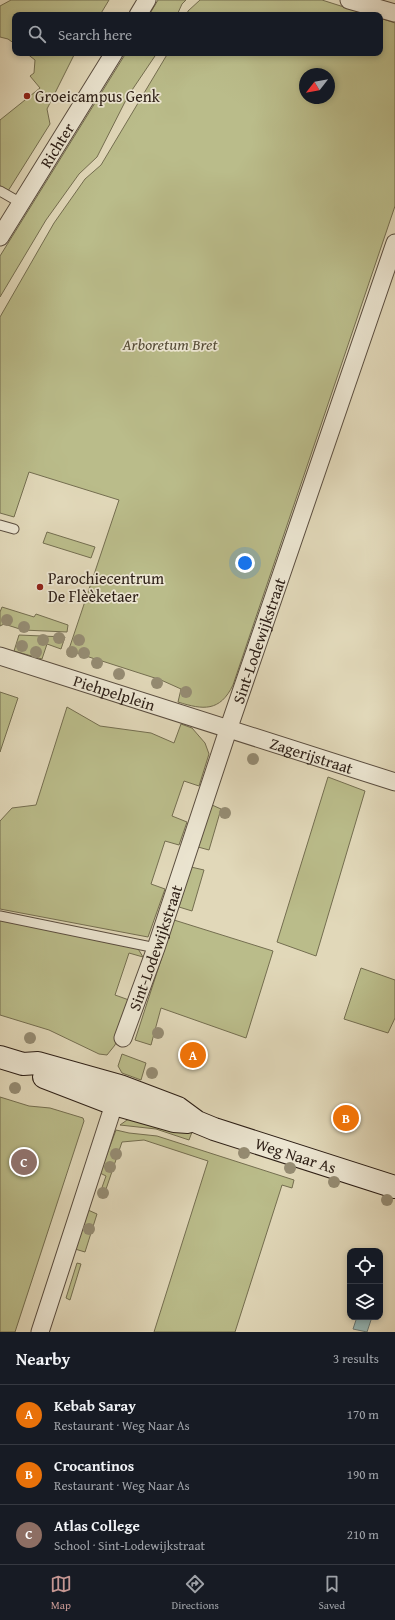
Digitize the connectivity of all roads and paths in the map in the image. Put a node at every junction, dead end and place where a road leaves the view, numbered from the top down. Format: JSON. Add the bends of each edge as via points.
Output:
{"nodes":[{"id":1,"x":147,"y":0,"type":"edge"},
{"id":2,"x":349,"y":0,"type":"edge"},
{"id":3,"x":140,"y":12,"type":"edge"},
{"id":4,"x":395,"y":14,"type":"edge"},
{"id":5,"x":112,"y":56,"type":"edge"},
{"id":6,"x":0,"y":191,"type":"edge"},
{"id":7,"x":21,"y":203,"type":"junction"},
{"id":8,"x":0,"y":237,"type":"edge"},
{"id":9,"x":395,"y":243,"type":"edge"},
{"id":10,"x":0,"y":525,"type":"edge"},
{"id":11,"x":14,"y":529,"type":"dead end"},
{"id":12,"x":0,"y":656,"type":"edge"},
{"id":13,"x":228,"y":730,"type":"junction"},
{"id":14,"x":395,"y":782,"type":"edge"},
{"id":15,"x":0,"y":916,"type":"edge"},
{"id":16,"x":156,"y":948,"type":"junction"},
{"id":17,"x":123,"y":1038,"type":"dead end"},
{"id":18,"x":0,"y":1056,"type":"edge"},
{"id":19,"x":117,"y":1095,"type":"junction"},
{"id":20,"x":395,"y":1188,"type":"edge"},
{"id":21,"x":40,"y":1332,"type":"edge"}],
"edges":[{"from":1,"to":3,"type":"street"},
{"from":2,"to":4,"type":"street"},
{"from":5,"to":7,"type":"street","name":"Richter"},
{"from":6,"to":7,"type":"lane"},
{"from":7,"to":8,"type":"street","name":"Richter"},
{"from":9,"to":13,"type":"street","name":"Sint-Lodewijkstraat"},
{"from":10,"to":11,"type":"lane"},
{"from":12,"to":13,"type":"street","name":"Piehpelplein"},
{"from":13,"to":14,"type":"street","name":"Zagerijstraat"},
{"from":13,"to":16,"type":"street","name":"Sint-Lodewijkstraat"},
{"from":15,"to":16,"type":"lane"},
{"from":16,"to":17,"type":"street","name":"Sint-Lodewijkstraat"},
{"from":18,"to":19,"type":"main road","name":"Weg Naar As","via":[[23,1064],[38,1063]]},
{"from":19,"to":20,"type":"main road","name":"Weg Naar As","via":[[178,1108],[197,1122]]},
{"from":19,"to":21,"type":"street"}]}
